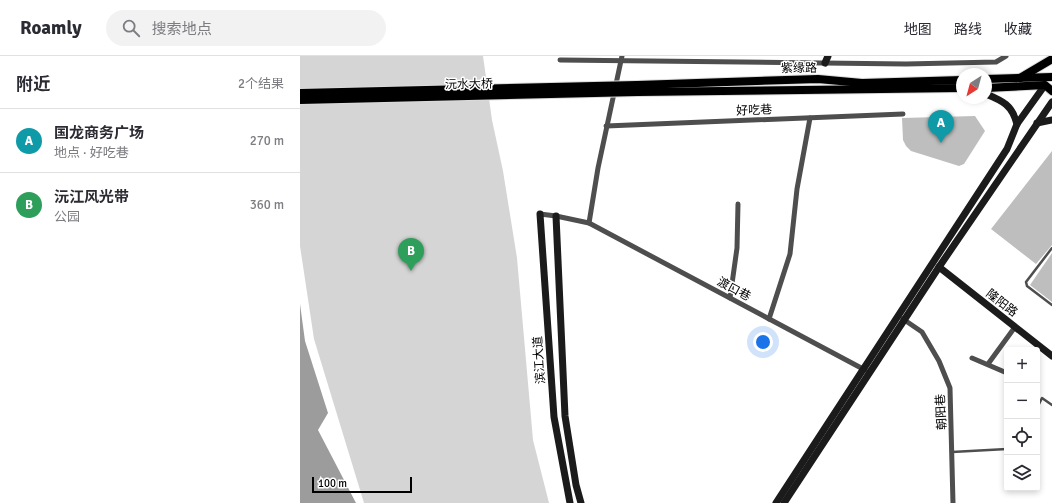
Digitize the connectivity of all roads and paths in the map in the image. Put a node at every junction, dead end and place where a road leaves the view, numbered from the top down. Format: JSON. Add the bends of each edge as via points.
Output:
{"nodes":[{"id":1,"x":622,"y":56,"type":"edge"},
{"id":2,"x":1006,"y":56,"type":"edge"},
{"id":3,"x":827,"y":59,"type":"edge"},
{"id":4,"x":1052,"y":59,"type":"edge"},
{"id":5,"x":560,"y":60,"type":"dead end"},
{"id":6,"x":621,"y":62,"type":"junction"},
{"id":7,"x":1052,"y":78,"type":"edge"},
{"id":8,"x":1019,"y":79,"type":"junction"},
{"id":9,"x":956,"y":80,"type":"edge"},
{"id":10,"x":992,"y":80,"type":"edge"},
{"id":11,"x":1048,"y":83,"type":"edge"},
{"id":12,"x":638,"y":88,"type":"junction"},
{"id":13,"x":956,"y":88,"type":"edge"},
{"id":14,"x":992,"y":88,"type":"edge"},
{"id":15,"x":1052,"y":91,"type":"edge"},
{"id":16,"x":300,"y":93,"type":"edge"},
{"id":17,"x":992,"y":96,"type":"edge"},
{"id":18,"x":300,"y":100,"type":"edge"},
{"id":19,"x":1052,"y":102,"type":"edge"},
{"id":20,"x":903,"y":114,"type":"dead end"},
{"id":21,"x":810,"y":118,"type":"junction"},
{"id":22,"x":1052,"y":120,"type":"edge"},
{"id":23,"x":1037,"y":123,"type":"junction"},
{"id":24,"x":1017,"y":124,"type":"junction"},
{"id":25,"x":606,"y":126,"type":"junction"},
{"id":26,"x":738,"y":204,"type":"dead end"},
{"id":27,"x":540,"y":214,"type":"joint"},
{"id":28,"x":556,"y":216,"type":"junction"},
{"id":29,"x":589,"y":223,"type":"junction"},
{"id":30,"x":1052,"y":248,"type":"edge"},
{"id":31,"x":939,"y":268,"type":"junction"},
{"id":32,"x":730,"y":298,"type":"junction"},
{"id":33,"x":1052,"y":305,"type":"edge"},
{"id":34,"x":901,"y":318,"type":"junction"},
{"id":35,"x":770,"y":319,"type":"junction"},
{"id":36,"x":1016,"y":327,"type":"junction"},
{"id":37,"x":1052,"y":356,"type":"edge"},
{"id":38,"x":972,"y":358,"type":"dead end"},
{"id":39,"x":988,"y":364,"type":"junction"},
{"id":40,"x":866,"y":371,"type":"junction"},
{"id":41,"x":1004,"y":372,"type":"edge"},
{"id":42,"x":1040,"y":402,"type":"edge"},
{"id":43,"x":1052,"y":405,"type":"edge"},
{"id":44,"x":1004,"y":449,"type":"edge"},
{"id":45,"x":952,"y":452,"type":"junction"},
{"id":46,"x":570,"y":503,"type":"edge"},
{"id":47,"x":582,"y":503,"type":"edge"},
{"id":48,"x":776,"y":503,"type":"edge"},
{"id":49,"x":784,"y":503,"type":"edge"},
{"id":50,"x":953,"y":503,"type":"edge"}],
"edges":[{"from":1,"to":6,"type":"street"},
{"from":2,"to":3,"type":"street","via":[[996,62]]},
{"from":3,"to":6,"type":"street"},
{"from":4,"to":8,"type":"main road"},
{"from":5,"to":6,"type":"street"},
{"from":6,"to":25,"type":"street"},
{"from":7,"to":8,"type":"main road"},
{"from":8,"to":10,"type":"main road"},
{"from":9,"to":12,"type":"main road","name":"紫缘路","via":[[862,83],[818,79]]},
{"from":11,"to":14,"type":"main road"},
{"from":11,"to":15,"type":"main road"},
{"from":11,"to":24,"type":"main road"},
{"from":12,"to":13,"type":"main road","name":"紫缘路","via":[[849,91]]},
{"from":12,"to":16,"type":"main road","name":"沅水大桥","bridge":true},
{"from":12,"to":18,"type":"main road","name":"沅水大桥","bridge":true},
{"from":17,"to":24,"type":"main road","via":[[1009,106],[1014,112]]},
{"from":19,"to":23,"type":"main road"},
{"from":20,"to":21,"type":"street","name":"好吃巷"},
{"from":21,"to":25,"type":"street","name":"好吃巷"},
{"from":21,"to":35,"type":"street","via":[[797,189],[790,254]]},
{"from":22,"to":23,"type":"main road"},
{"from":23,"to":31,"type":"main road"},
{"from":24,"to":34,"type":"main road","via":[[1007,149]]},
{"from":25,"to":29,"type":"street"},
{"from":26,"to":32,"type":"street","via":[[737,248]]},
{"from":27,"to":28,"type":"street","name":"渡口巷"},
{"from":27,"to":46,"type":"main road","name":"滨江大道","via":[[554,417]]},
{"from":28,"to":29,"type":"street","name":"渡口巷"},
{"from":28,"to":47,"type":"main road","name":"滨江大道","via":[[565,416],[576,485]]},
{"from":29,"to":32,"type":"street","name":"渡口巷"},
{"from":30,"to":33,"type":"lane","via":[[1026,282],[1027,286]]},
{"from":31,"to":34,"type":"main road"},
{"from":31,"to":36,"type":"main road","name":"隆阳路"},
{"from":32,"to":35,"type":"street","name":"渡口巷"},
{"from":34,"to":40,"type":"main road"},
{"from":34,"to":45,"type":"street","name":"朝阳巷","via":[[922,332],[939,361],[950,388]]},
{"from":35,"to":40,"type":"street","name":"渡口巷"},
{"from":36,"to":37,"type":"main road","name":"隆阳路"},
{"from":36,"to":39,"type":"street"},
{"from":38,"to":39,"type":"street"},
{"from":39,"to":41,"type":"street"},
{"from":40,"to":48,"type":"main road"},
{"from":40,"to":49,"type":"main road"},
{"from":42,"to":43,"type":"lane","via":[[1042,398]]},
{"from":44,"to":45,"type":"lane"},
{"from":45,"to":50,"type":"street","name":"朝阳巷"}]}
